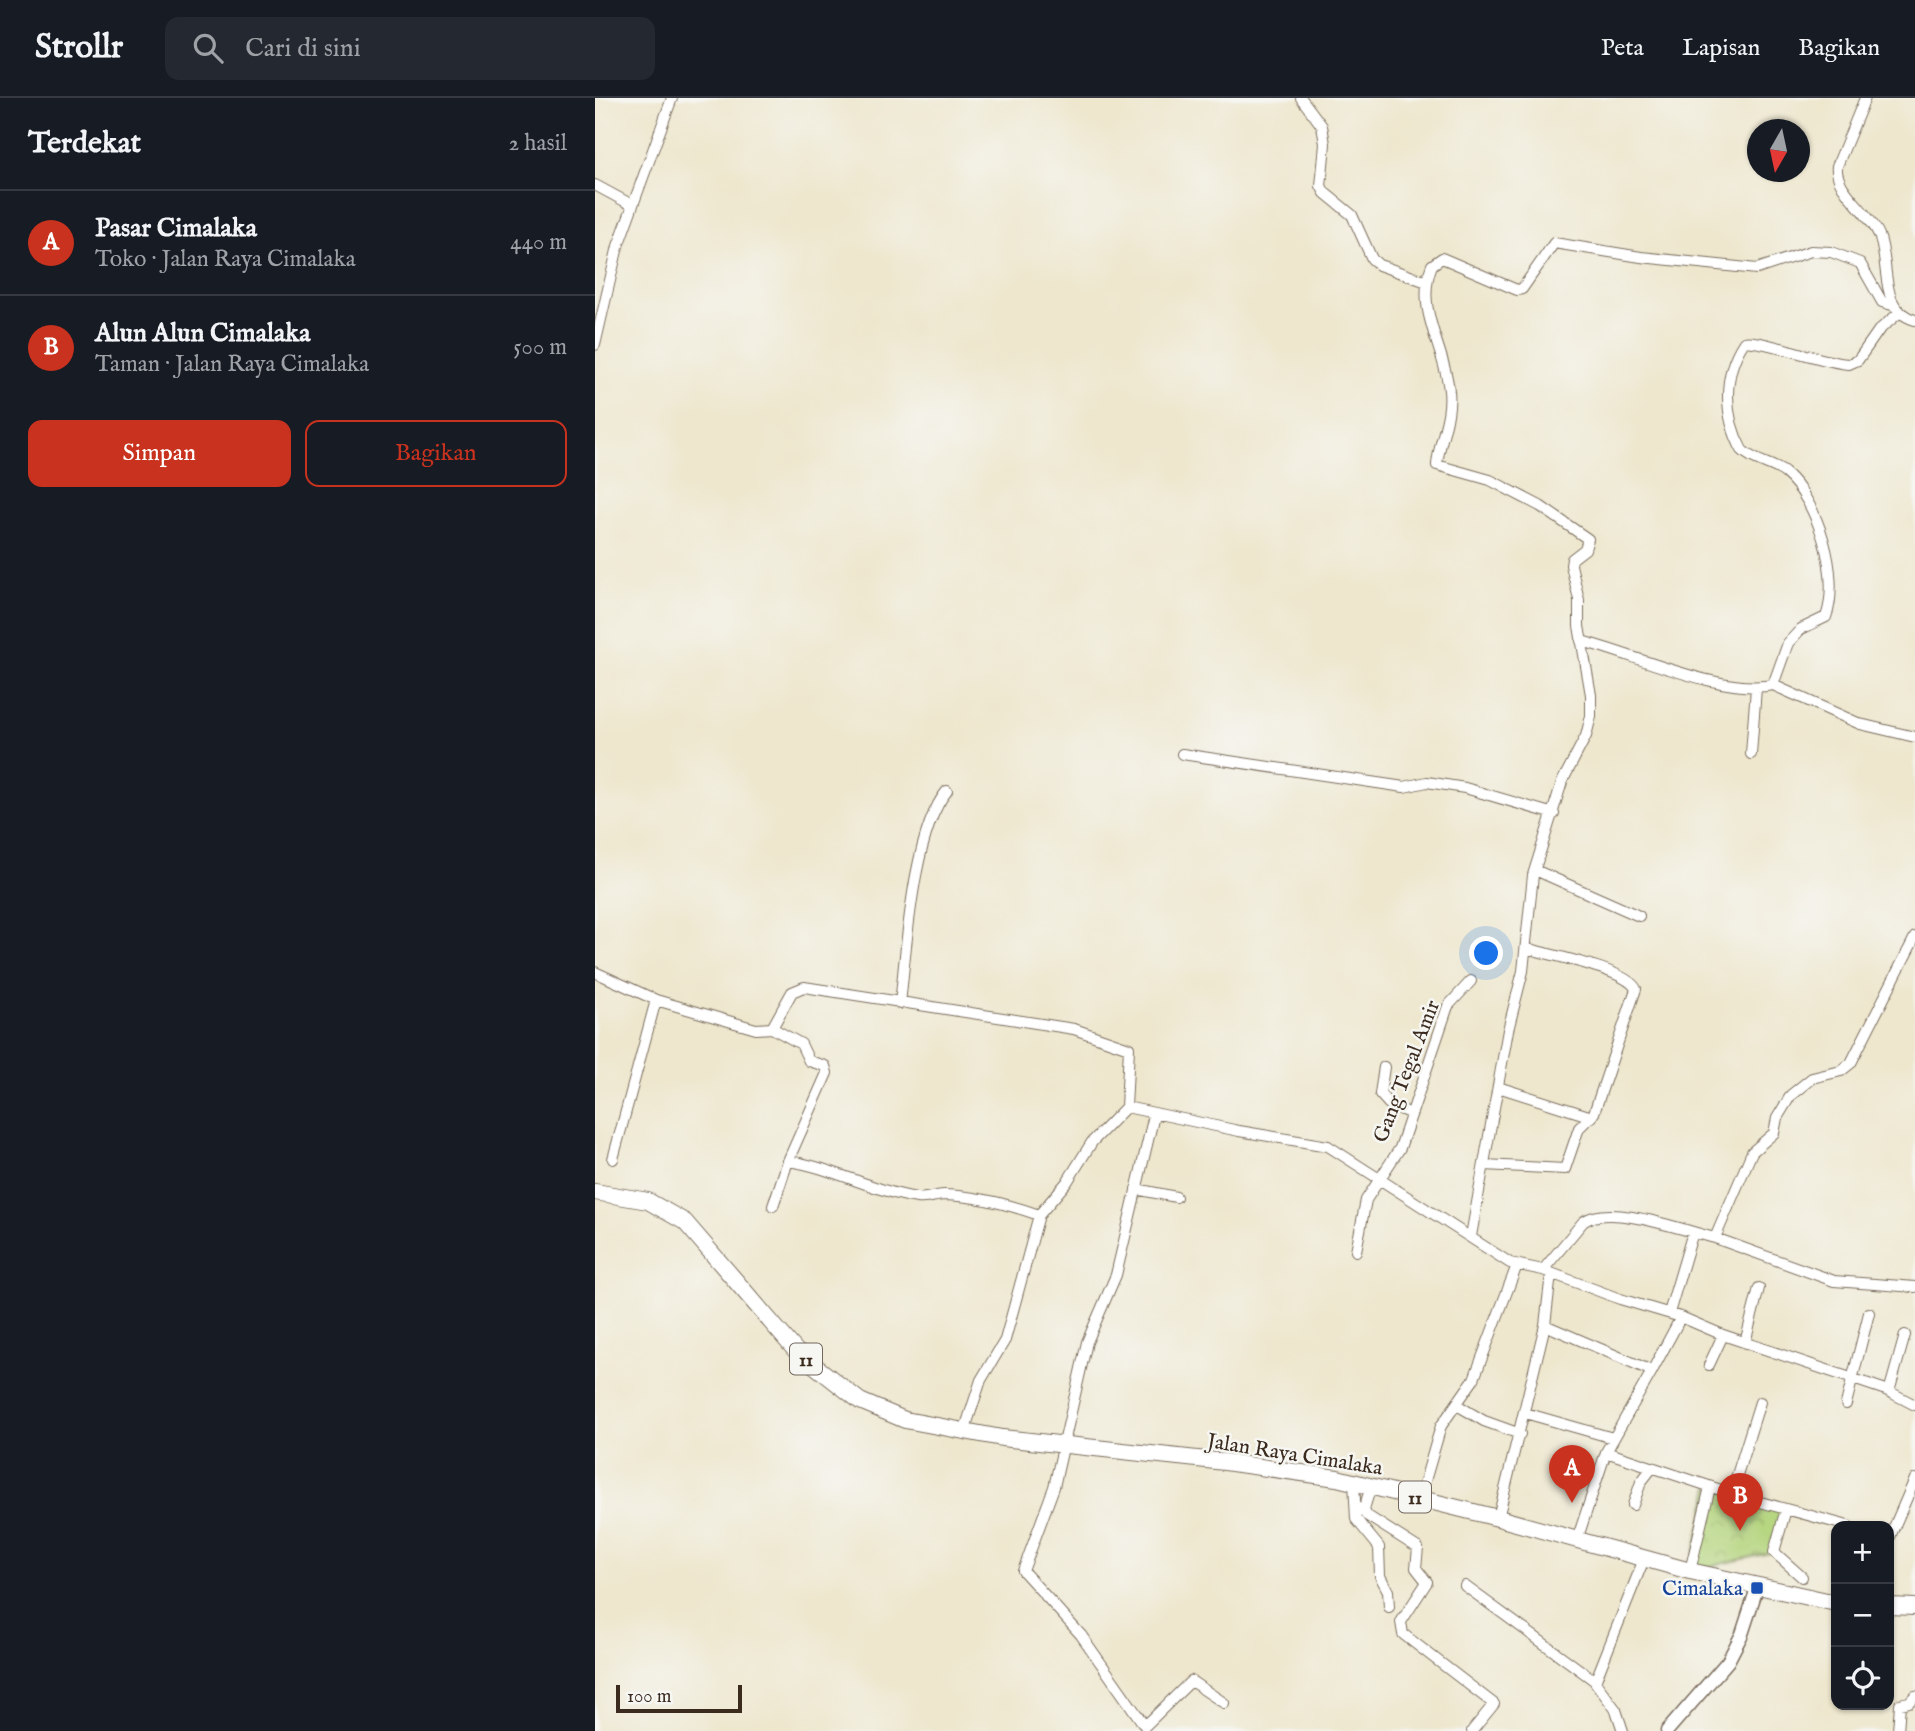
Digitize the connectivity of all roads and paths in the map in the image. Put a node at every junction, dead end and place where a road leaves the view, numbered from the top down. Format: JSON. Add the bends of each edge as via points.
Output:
{"nodes":[{"id":1,"x":672,"y":98,"type":"edge"},
{"id":2,"x":1301,"y":98,"type":"edge"},
{"id":3,"x":1865,"y":98,"type":"edge"},
{"id":4,"x":595,"y":185,"type":"edge"},
{"id":5,"x":632,"y":205,"type":"junction"},
{"id":6,"x":1427,"y":282,"type":"junction"},
{"id":7,"x":1895,"y":309,"type":"junction"},
{"id":8,"x":1915,"y":320,"type":"edge"},
{"id":9,"x":595,"y":345,"type":"edge"},
{"id":10,"x":1581,"y":641,"type":"junction"},
{"id":11,"x":1773,"y":685,"type":"junction"},
{"id":12,"x":1756,"y":688,"type":"junction"},
{"id":13,"x":1915,"y":737,"type":"edge"},
{"id":14,"x":1182,"y":754,"type":"dead end"},
{"id":15,"x":1751,"y":754,"type":"dead end"},
{"id":16,"x":947,"y":791,"type":"dead end"},
{"id":17,"x":1554,"y":814,"type":"junction"},
{"id":18,"x":1535,"y":870,"type":"junction"},
{"id":19,"x":1639,"y":916,"type":"dead end"},
{"id":20,"x":1915,"y":937,"type":"edge"},
{"id":21,"x":1526,"y":948,"type":"junction"},
{"id":22,"x":595,"y":972,"type":"edge"},
{"id":23,"x":1471,"y":981,"type":"dead end"},
{"id":24,"x":656,"y":1000,"type":"junction"},
{"id":25,"x":900,"y":1004,"type":"junction"},
{"id":26,"x":772,"y":1028,"type":"junction"},
{"id":27,"x":1384,"y":1066,"type":"dead end"},
{"id":28,"x":1498,"y":1087,"type":"junction"},
{"id":29,"x":1126,"y":1107,"type":"junction"},
{"id":30,"x":1411,"y":1114,"type":"junction"},
{"id":31,"x":1154,"y":1115,"type":"junction"},
{"id":32,"x":1592,"y":1117,"type":"junction"},
{"id":33,"x":613,"y":1159,"type":"dead end"},
{"id":34,"x":788,"y":1161,"type":"junction"},
{"id":35,"x":1485,"y":1165,"type":"junction"},
{"id":36,"x":1379,"y":1178,"type":"junction"},
{"id":37,"x":1136,"y":1189,"type":"junction"},
{"id":38,"x":595,"y":1192,"type":"edge"},
{"id":39,"x":1176,"y":1197,"type":"dead end"},
{"id":40,"x":773,"y":1206,"type":"dead end"},
{"id":41,"x":1039,"y":1215,"type":"junction"},
{"id":42,"x":1692,"y":1232,"type":"junction"},
{"id":43,"x":1471,"y":1236,"type":"junction"},
{"id":44,"x":1716,"y":1238,"type":"junction"},
{"id":45,"x":1356,"y":1251,"type":"dead end"},
{"id":46,"x":1517,"y":1265,"type":"junction"},
{"id":47,"x":1547,"y":1272,"type":"junction"},
{"id":48,"x":1915,"y":1287,"type":"edge"},
{"id":49,"x":1759,"y":1288,"type":"dead end"},
{"id":50,"x":1669,"y":1313,"type":"junction"},
{"id":51,"x":1869,"y":1313,"type":"dead end"},
{"id":52,"x":1681,"y":1317,"type":"junction"},
{"id":53,"x":1545,"y":1325,"type":"junction"},
{"id":54,"x":1723,"y":1335,"type":"junction"},
{"id":55,"x":1905,"y":1335,"type":"dead end"},
{"id":56,"x":1745,"y":1343,"type":"junction"},
{"id":57,"x":1709,"y":1365,"type":"dead end"},
{"id":58,"x":1652,"y":1371,"type":"junction"},
{"id":59,"x":1853,"y":1379,"type":"junction"},
{"id":60,"x":1889,"y":1392,"type":"junction"},
{"id":61,"x":1760,"y":1402,"type":"dead end"},
{"id":62,"x":1846,"y":1404,"type":"dead end"},
{"id":63,"x":1458,"y":1405,"type":"junction"},
{"id":64,"x":1915,"y":1405,"type":"edge"},
{"id":65,"x":1525,"y":1413,"type":"junction"},
{"id":66,"x":964,"y":1432,"type":"junction"},
{"id":67,"x":1520,"y":1434,"type":"junction"},
{"id":68,"x":1613,"y":1438,"type":"junction"},
{"id":69,"x":1066,"y":1445,"type":"junction"},
{"id":70,"x":1606,"y":1452,"type":"junction"},
{"id":71,"x":1652,"y":1468,"type":"junction"},
{"id":72,"x":1915,"y":1479,"type":"edge"},
{"id":73,"x":1354,"y":1482,"type":"junction"},
{"id":74,"x":1371,"y":1486,"type":"junction"},
{"id":75,"x":1710,"y":1487,"type":"junction"},
{"id":76,"x":1731,"y":1494,"type":"junction"},
{"id":77,"x":1420,"y":1498,"type":"junction"},
{"id":78,"x":1633,"y":1505,"type":"dead end"},
{"id":79,"x":1786,"y":1509,"type":"junction"},
{"id":80,"x":1498,"y":1518,"type":"junction"},
{"id":81,"x":1831,"y":1521,"type":"edge"},
{"id":82,"x":1894,"y":1527,"type":"edge"},
{"id":83,"x":1577,"y":1540,"type":"junction"},
{"id":84,"x":1644,"y":1559,"type":"junction"},
{"id":85,"x":1690,"y":1571,"type":"junction"},
{"id":86,"x":1802,"y":1577,"type":"dead end"},
{"id":87,"x":1465,"y":1586,"type":"dead end"},
{"id":88,"x":1757,"y":1588,"type":"junction"},
{"id":89,"x":1831,"y":1602,"type":"edge"},
{"id":90,"x":1894,"y":1606,"type":"edge"},
{"id":91,"x":1389,"y":1607,"type":"dead end"},
{"id":92,"x":1915,"y":1607,"type":"edge"},
{"id":93,"x":1596,"y":1679,"type":"junction"},
{"id":94,"x":1915,"y":1696,"type":"edge"},
{"id":95,"x":1224,"y":1703,"type":"dead end"},
{"id":96,"x":1472,"y":1731,"type":"edge"},
{"id":97,"x":1623,"y":1731,"type":"edge"},
{"id":98,"x":1667,"y":1731,"type":"edge"},
{"id":99,"x":1898,"y":1731,"type":"edge"}],
"edges":[{"from":1,"to":5,"type":"street"},
{"from":2,"to":6,"type":"street","via":[[1322,126],[1321,186],[1325,193],[1352,215],[1372,259]]},
{"from":3,"to":7,"type":"street","via":[[1836,172],[1878,234]]},
{"from":4,"to":5,"type":"street"},
{"from":5,"to":9,"type":"street"},
{"from":6,"to":7,"type":"street","via":[[1434,262],[1442,258],[1522,289],[1553,243],[1758,269],[1821,251],[1860,263],[1882,302]]},
{"from":6,"to":10,"type":"street","via":[[1425,308],[1443,355],[1449,390],[1437,465],[1490,480],[1587,536],[1585,549],[1571,565]]},
{"from":7,"to":8,"type":"street"},
{"from":7,"to":11,"type":"street","via":[[1858,360],[1849,363],[1793,354],[1752,341],[1744,342],[1737,358],[1727,403],[1739,444],[1747,456],[1785,474],[1811,506],[1832,576],[1826,617],[1801,629],[1788,643]]},
{"from":10,"to":12,"type":"street"},
{"from":10,"to":17,"type":"street","via":[[1591,716],[1562,782]]},
{"from":11,"to":12,"type":"street"},
{"from":11,"to":13,"type":"street","via":[[1860,723]]},
{"from":12,"to":15,"type":"street"},
{"from":14,"to":17,"type":"street","via":[[1404,788],[1427,782],[1465,788]]},
{"from":16,"to":25,"type":"street","via":[[932,813],[920,859]]},
{"from":17,"to":18,"type":"street"},
{"from":18,"to":19,"type":"street"},
{"from":18,"to":21,"type":"street"},
{"from":20,"to":44,"type":"street","via":[[1851,1063],[1842,1071],[1801,1085],[1777,1118],[1770,1139],[1752,1152]]},
{"from":21,"to":28,"type":"street"},
{"from":21,"to":32,"type":"street","via":[[1593,966],[1636,987]]},
{"from":22,"to":24,"type":"street"},
{"from":23,"to":30,"type":"street","name":"Gang Tegal Amir","via":[[1448,1006]]},
{"from":24,"to":26,"type":"street","via":[[756,1029]]},
{"from":24,"to":33,"type":"street"},
{"from":25,"to":26,"type":"street","via":[[797,988]]},
{"from":25,"to":29,"type":"street","via":[[1074,1029],[1126,1046],[1130,1052]]},
{"from":26,"to":34,"type":"street","via":[[801,1044],[809,1060],[827,1069]]},
{"from":27,"to":30,"type":"street","via":[[1380,1094],[1389,1104]]},
{"from":28,"to":32,"type":"street"},
{"from":28,"to":35,"type":"street"},
{"from":29,"to":31,"type":"street"},
{"from":29,"to":41,"type":"street","via":[[1092,1142]]},
{"from":30,"to":36,"type":"street","name":"Gang Tegal Amir","via":[[1400,1148]]},
{"from":31,"to":36,"type":"street","via":[[1326,1145]]},
{"from":31,"to":37,"type":"street"},
{"from":32,"to":35,"type":"street","via":[[1579,1128],[1563,1170]]},
{"from":34,"to":40,"type":"street"},
{"from":34,"to":41,"type":"street","via":[[913,1197],[994,1201]]},
{"from":35,"to":43,"type":"street"},
{"from":36,"to":43,"type":"street"},
{"from":36,"to":45,"type":"street","name":"Gang Tegal Amir","via":[[1361,1213]]},
{"from":37,"to":39,"type":"street"},
{"from":37,"to":69,"type":"street","via":[[1116,1275],[1087,1342]]},
{"from":38,"to":66,"type":"highway","number":"11","via":[[648,1201],[685,1223],[796,1351],[860,1401],[905,1420]]},
{"from":41,"to":66,"type":"street","via":[[1005,1339],[983,1374]]},
{"from":42,"to":44,"type":"street"},
{"from":42,"to":47,"type":"street","via":[[1639,1218],[1591,1217]]},
{"from":42,"to":50,"type":"street"},
{"from":43,"to":46,"type":"street"},
{"from":44,"to":48,"type":"street","via":[[1834,1281]]},
{"from":46,"to":47,"type":"street"},
{"from":46,"to":63,"type":"street","via":[[1480,1364]]},
{"from":47,"to":50,"type":"street"},
{"from":47,"to":53,"type":"street"},
{"from":49,"to":56,"type":"street"},
{"from":50,"to":52,"type":"street"},
{"from":51,"to":59,"type":"street"},
{"from":52,"to":54,"type":"street"},
{"from":52,"to":58,"type":"street"},
{"from":53,"to":58,"type":"street"},
{"from":53,"to":65,"type":"street"},
{"from":54,"to":56,"type":"street"},
{"from":54,"to":57,"type":"street"},
{"from":55,"to":60,"type":"street"},
{"from":56,"to":59,"type":"street"},
{"from":58,"to":68,"type":"street"},
{"from":59,"to":60,"type":"street"},
{"from":59,"to":62,"type":"street"},
{"from":60,"to":64,"type":"street"},
{"from":61,"to":76,"type":"street"},
{"from":63,"to":67,"type":"street"},
{"from":63,"to":77,"type":"street","via":[[1441,1426]]},
{"from":65,"to":67,"type":"street"},
{"from":65,"to":68,"type":"street"},
{"from":66,"to":69,"type":"highway","number":"11"},
{"from":67,"to":80,"type":"street"},
{"from":68,"to":70,"type":"street"},
{"from":69,"to":73,"type":"highway","name":"Jalan Raya Cimalaka","number":"11"},
{"from":69,"to":95,"type":"street","via":[[1023,1571],[1081,1635],[1145,1726],[1191,1681]]},
{"from":70,"to":71,"type":"street"},
{"from":70,"to":83,"type":"street"},
{"from":71,"to":75,"type":"street"},
{"from":71,"to":78,"type":"street"},
{"from":72,"to":82,"type":"street"},
{"from":73,"to":74,"type":"highway","name":"Jalan Raya Cimalaka","number":"11"},
{"from":73,"to":91,"type":"street","via":[[1356,1519],[1379,1547],[1380,1576],[1388,1591]]},
{"from":74,"to":77,"type":"highway","name":"Jalan Raya Cimalaka","number":"11"},
{"from":74,"to":96,"type":"street","via":[[1366,1515],[1417,1548],[1416,1569],[1427,1582],[1401,1622],[1403,1634],[1494,1704]]},
{"from":75,"to":76,"type":"street"},
{"from":75,"to":85,"type":"street"},
{"from":76,"to":79,"type":"street"},
{"from":77,"to":80,"type":"highway","name":"Jalan Raya Cimalaka","number":"11"},
{"from":79,"to":81,"type":"street"},
{"from":79,"to":86,"type":"street","via":[[1774,1552]]},
{"from":80,"to":83,"type":"highway","name":"Jalan Raya Cimalaka","number":"11"},
{"from":83,"to":84,"type":"highway","name":"Jalan Raya Cimalaka","number":"11"},
{"from":84,"to":85,"type":"highway","name":"Jalan Raya Cimalaka","number":"11"},
{"from":84,"to":93,"type":"street"},
{"from":85,"to":88,"type":"highway","name":"Jalan Raya Cimalaka","number":"11"},
{"from":87,"to":93,"type":"street"},
{"from":88,"to":89,"type":"highway","number":"11"},
{"from":88,"to":98,"type":"street","via":[[1728,1661]]},
{"from":90,"to":92,"type":"highway"},
{"from":93,"to":97,"type":"street"},
{"from":94,"to":99,"type":"street","via":[[1900,1704]]}]}
